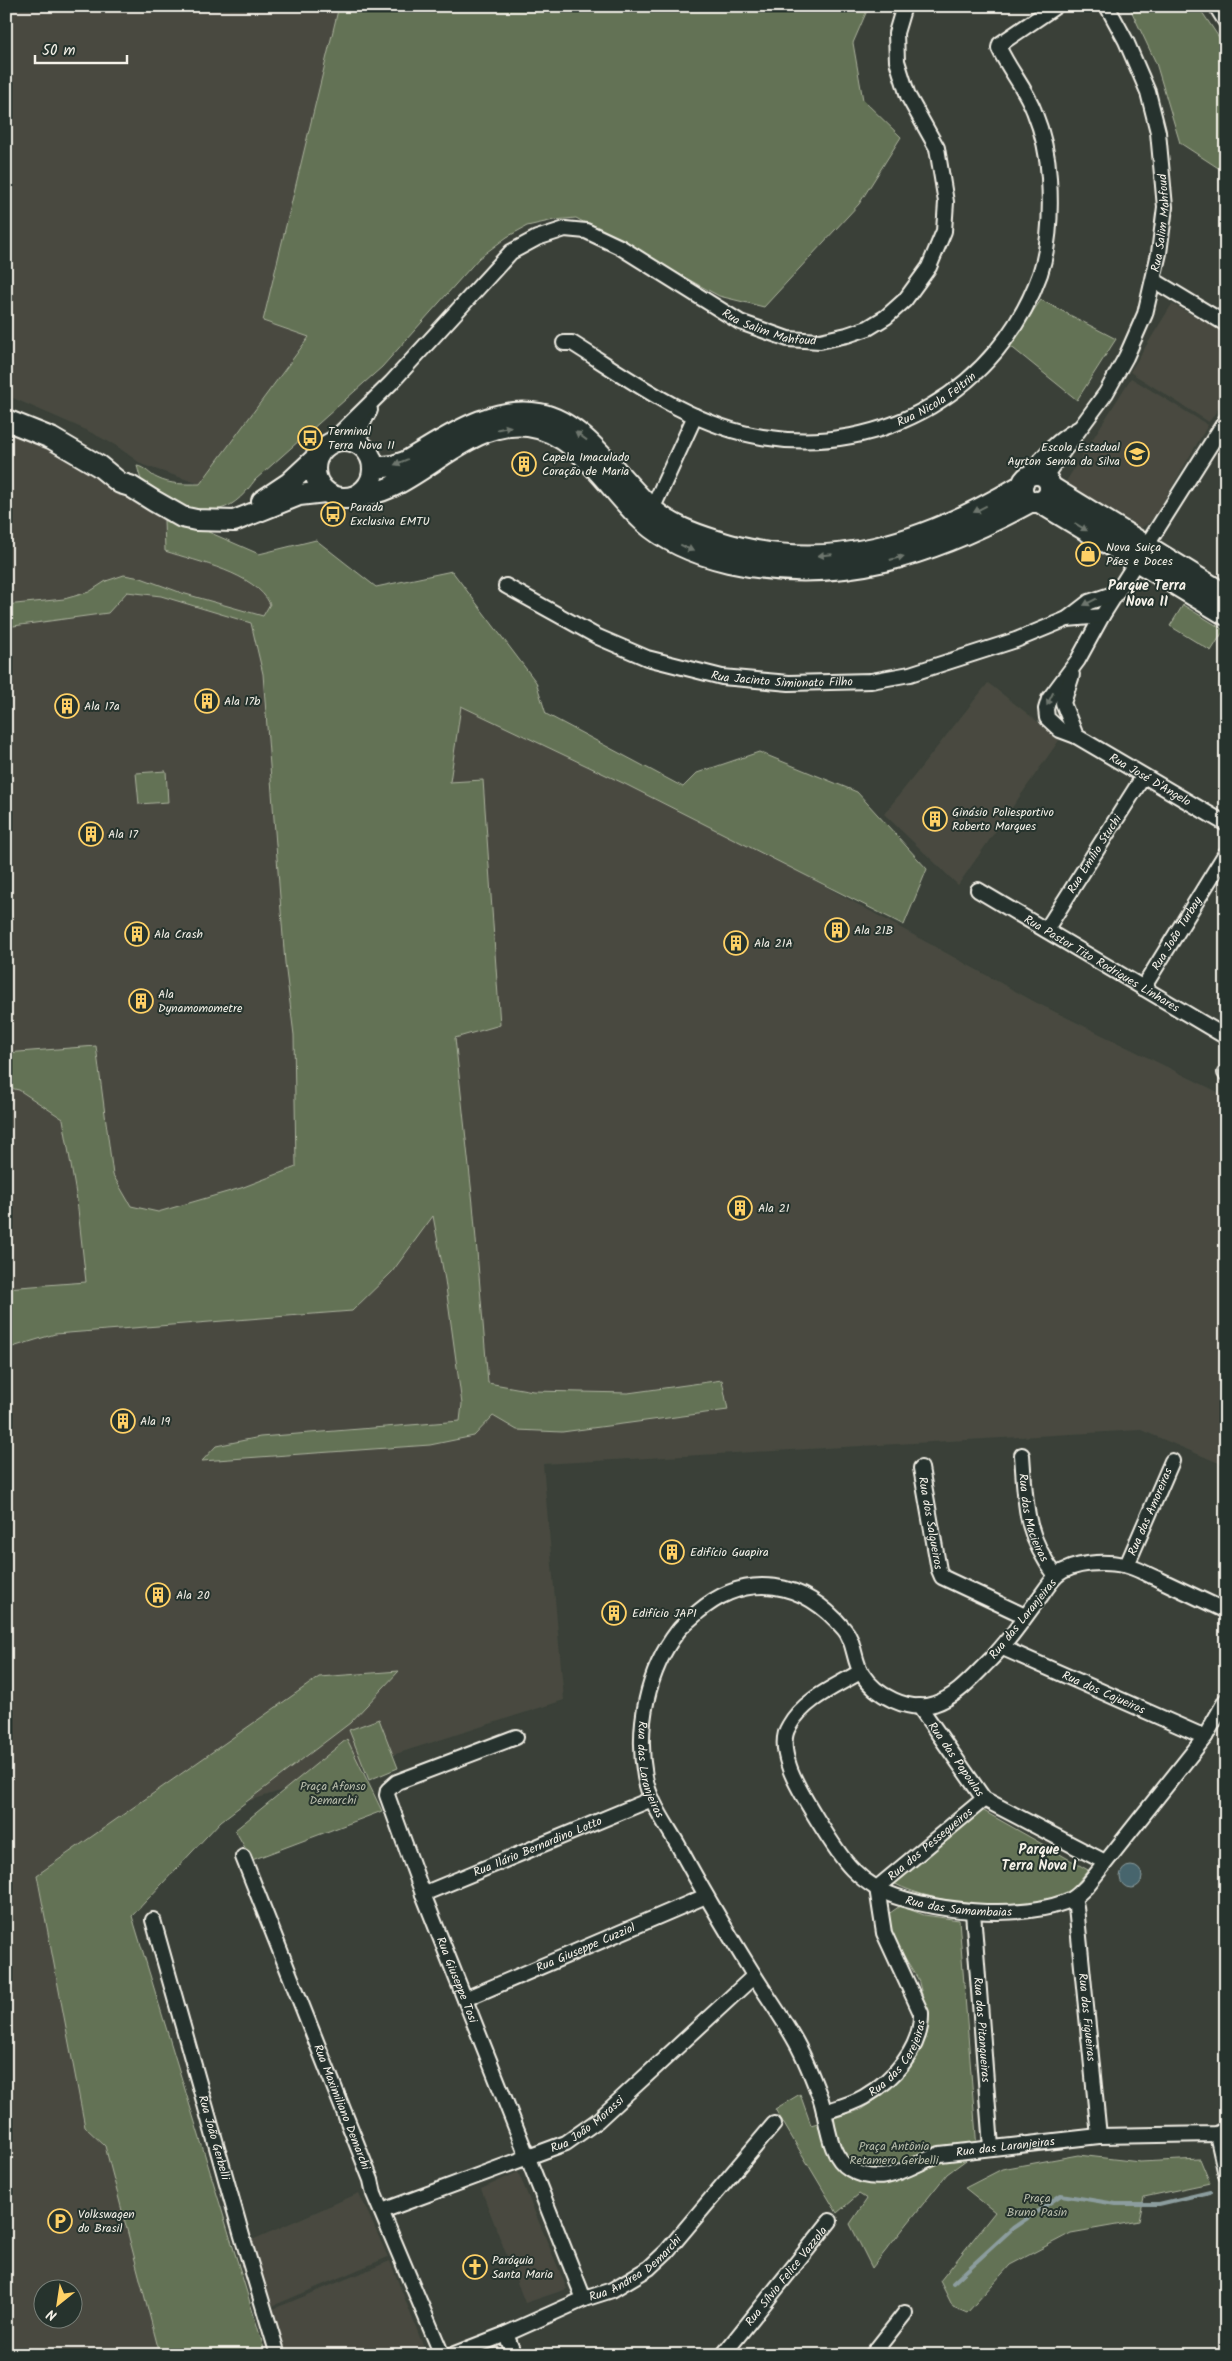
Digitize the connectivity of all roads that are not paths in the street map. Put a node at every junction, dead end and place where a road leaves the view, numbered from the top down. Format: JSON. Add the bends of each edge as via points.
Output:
{"nodes":[{"id":1,"x":904,"y":6,"type":"edge"},
{"id":2,"x":1056,"y":6,"type":"edge"},
{"id":3,"x":1107,"y":6,"type":"edge"},
{"id":4,"x":1216,"y":6,"type":"edge"},
{"id":5,"x":1226,"y":22,"type":"edge"},
{"id":6,"x":1155,"y":281,"type":"junction"},
{"id":7,"x":1226,"y":324,"type":"edge"},
{"id":8,"x":564,"y":343,"type":"dead end"},
{"id":9,"x":391,"y":383,"type":"junction"},
{"id":10,"x":6,"y":407,"type":"edge"},
{"id":11,"x":694,"y":416,"type":"junction"},
{"id":12,"x":6,"y":420,"type":"edge"},
{"id":13,"x":1226,"y":420,"type":"edge"},
{"id":14,"x":360,"y":444,"type":"junction"},
{"id":15,"x":323,"y":450,"type":"junction"},
{"id":16,"x":374,"y":468,"type":"junction"},
{"id":17,"x":130,"y":486,"type":"junction"},
{"id":18,"x":1036,"y":487,"type":"junction"},
{"id":19,"x":325,"y":492,"type":"junction"},
{"id":20,"x":350,"y":498,"type":"junction"},
{"id":21,"x":649,"y":516,"type":"junction"},
{"id":22,"x":234,"y":521,"type":"junction"},
{"id":23,"x":1142,"y":554,"type":"junction"},
{"id":24,"x":506,"y":586,"type":"dead end"},
{"id":25,"x":1116,"y":593,"type":"junction"},
{"id":26,"x":1226,"y":595,"type":"edge"},
{"id":27,"x":1102,"y":616,"type":"junction"},
{"id":28,"x":1226,"y":616,"type":"edge"},
{"id":29,"x":1067,"y":619,"type":"junction"},
{"id":30,"x":1143,"y":777,"type":"junction"},
{"id":31,"x":1226,"y":824,"type":"edge"},
{"id":32,"x":1226,"y":854,"type":"edge"},
{"id":33,"x":978,"y":890,"type":"dead end"},
{"id":34,"x":1046,"y":930,"type":"junction"},
{"id":35,"x":1143,"y":988,"type":"junction"},
{"id":36,"x":1226,"y":1037,"type":"edge"},
{"id":37,"x":1022,"y":1455,"type":"dead end"},
{"id":38,"x":1172,"y":1461,"type":"dead end"},
{"id":39,"x":921,"y":1468,"type":"dead end"},
{"id":40,"x":1127,"y":1565,"type":"junction"},
{"id":41,"x":1056,"y":1576,"type":"junction"},
{"id":42,"x":1226,"y":1611,"type":"edge"},
{"id":43,"x":1025,"y":1616,"type":"junction"},
{"id":44,"x":1003,"y":1648,"type":"junction"},
{"id":45,"x":860,"y":1672,"type":"junction"},
{"id":46,"x":1226,"y":1700,"type":"edge"},
{"id":47,"x":919,"y":1706,"type":"junction"},
{"id":48,"x":516,"y":1737,"type":"dead end"},
{"id":49,"x":1205,"y":1737,"type":"junction"},
{"id":50,"x":652,"y":1798,"type":"junction"},
{"id":51,"x":984,"y":1799,"type":"junction"},
{"id":52,"x":243,"y":1857,"type":"dead end"},
{"id":53,"x":1104,"y":1862,"type":"junction"},
{"id":54,"x":877,"y":1888,"type":"junction"},
{"id":55,"x":423,"y":1894,"type":"junction"},
{"id":56,"x":706,"y":1896,"type":"junction"},
{"id":57,"x":1074,"y":1898,"type":"junction"},
{"id":58,"x":973,"y":1912,"type":"junction"},
{"id":59,"x":153,"y":1920,"type":"dead end"},
{"id":60,"x":754,"y":1976,"type":"junction"},
{"id":61,"x":465,"y":1999,"type":"junction"},
{"id":62,"x":824,"y":2112,"type":"junction"},
{"id":63,"x":774,"y":2124,"type":"dead end"},
{"id":64,"x":1221,"y":2132,"type":"edge"},
{"id":65,"x":1099,"y":2136,"type":"junction"},
{"id":66,"x":991,"y":2147,"type":"junction"},
{"id":67,"x":527,"y":2157,"type":"junction"},
{"id":68,"x":1226,"y":2175,"type":"edge"},
{"id":69,"x":382,"y":2211,"type":"junction"},
{"id":70,"x":830,"y":2221,"type":"dead end"},
{"id":71,"x":584,"y":2300,"type":"junction"},
{"id":72,"x":905,"y":2314,"type":"dead end"},
{"id":73,"x":506,"y":2334,"type":"junction"},
{"id":74,"x":278,"y":2355,"type":"edge"},
{"id":75,"x":442,"y":2355,"type":"edge"},
{"id":76,"x":452,"y":2355,"type":"edge"},
{"id":77,"x":514,"y":2355,"type":"edge"},
{"id":78,"x":723,"y":2355,"type":"edge"},
{"id":79,"x":872,"y":2355,"type":"edge"}],
"edges":[{"from":1,"to":9,"type":"street","name":"Rua Salim Mahfoud","via":[[896,33],[897,61],[908,96],[937,148],[946,202],[944,231],[929,266],[904,300],[886,317],[868,328],[838,337],[820,341],[788,339],[740,322],[620,247],[586,231],[565,229],[537,238],[511,252]]},
{"from":2,"to":11,"type":"street","name":"Rua Nicola Feltrin","via":[[999,46],[1034,111],[1049,178],[1050,226],[1040,272],[1007,339],[982,368],[945,397],[905,419],[848,438],[806,441],[761,437]]},
{"from":3,"to":6,"type":"street","name":"Rua Salim Mahfoud","via":[[1148,92],[1158,132],[1165,207]]},
{"from":4,"to":5,"type":"street"},
{"from":6,"to":7,"type":"street"},
{"from":6,"to":18,"type":"street","name":"Rua Salim Mahfoud","via":[[1146,314],[1106,393],[1078,429],[1062,437],[1041,459]]},
{"from":8,"to":11,"type":"street","name":"Rua Nicola Feltrin","via":[[572,343]]},
{"from":9,"to":14,"type":"street","name":"Rua Salim Mahfoud","via":[[364,419]]},
{"from":9,"to":15,"type":"street","name":"Rua Salim Mahfoud"},
{"from":10,"to":17,"type":"street","via":[[53,426],[95,449],[126,475]]},
{"from":11,"to":21,"type":"street"},
{"from":12,"to":17,"type":"street","via":[[52,438],[99,466],[120,483]]},
{"from":13,"to":23,"type":"street"},
{"from":14,"to":15,"type":"street","via":[[344,440]]},
{"from":14,"to":16,"type":"street","via":[[367,451]]},
{"from":15,"to":19,"type":"street","via":[[315,475]]},
{"from":15,"to":22,"type":"street","via":[[289,482]]},
{"from":16,"to":20,"type":"street","via":[[368,488]]},
{"from":21,"to":16,"type":"street","name":"Rua Salim Mahfoud","one_way":true,"via":[[601,453],[564,424],[542,414],[518,412],[493,416],[405,462]]},
{"from":17,"to":22,"type":"street","via":[[182,517]]},
{"from":18,"to":21,"type":"street","name":"Rua Salim Mahfoud","via":[[1009,514],[933,547],[849,569],[803,571],[744,566],[687,548]]},
{"from":18,"to":23,"type":"street"},
{"from":19,"to":20,"type":"street","via":[[333,497]]},
{"from":19,"to":22,"type":"street","via":[[299,495]]},
{"from":20,"to":21,"type":"street","name":"Rua Salim Mahfoud","one_way":true,"via":[[392,487],[483,434],[510,426],[527,426],[560,439],[582,455]]},
{"from":23,"to":25,"type":"street"},
{"from":23,"to":26,"type":"street"},
{"from":23,"to":28,"type":"street"},
{"from":24,"to":29,"type":"street","name":"Rua Jacinto Simionato Filho","via":[[598,637],[647,658],[722,677],[789,683],[871,681],[910,674],[1016,640]]},
{"from":25,"to":27,"type":"street"},
{"from":25,"to":29,"type":"street","name":"Rua Jacinto Simionato Filho","one_way":true,"via":[[1089,602]]},
{"from":27,"to":29,"type":"street","name":"Rua Jacinto Simionato Filho"},
{"from":27,"to":30,"type":"street","name":"Rua José D'Angelo","via":[[1078,660],[1064,703],[1076,736]]},
{"from":30,"to":31,"type":"street","name":"Rua José D'Angelo"},
{"from":30,"to":34,"type":"street","name":"Rua Emílio Stuchi"},
{"from":32,"to":35,"type":"street","name":"Rua João Turbay"},
{"from":33,"to":34,"type":"street","name":"Rua Pastor Tito Rodrigues Linhares"},
{"from":34,"to":35,"type":"street","name":"Rua Pastor Tito Rodrigues Linhares"},
{"from":35,"to":36,"type":"street","name":"Rua Pastor Tito Rodrigues Linhares"},
{"from":37,"to":41,"type":"street","name":"Rua das Macieiras","via":[[1031,1533]]},
{"from":38,"to":40,"type":"street","name":"Rua das Amoreiras"},
{"from":39,"to":43,"type":"street","name":"Rua dos Salgueiros","via":[[942,1577]]},
{"from":40,"to":41,"type":"street","name":"Rua das Laranjeiras","via":[[1106,1563],[1073,1567]]},
{"from":40,"to":42,"type":"street","name":"Rua das Laranjeiras"},
{"from":41,"to":43,"type":"street","name":"Rua das Laranjeiras"},
{"from":43,"to":44,"type":"street","name":"Rua das Laranjeiras"},
{"from":44,"to":47,"type":"street","name":"Rua das Laranjeiras","via":[[948,1699],[927,1707]]},
{"from":44,"to":49,"type":"street","name":"Rua dos Cajueiros"},
{"from":45,"to":47,"type":"street","name":"Rua das Laranjeiras","via":[[884,1696]]},
{"from":45,"to":50,"type":"street","name":"Rua das Laranjeiras","via":[[847,1632],[832,1616],[793,1589],[756,1585],[712,1600],[679,1630],[659,1662],[647,1696],[642,1732],[645,1778]]},
{"from":45,"to":54,"type":"street","name":"Rua das Samambaias","via":[[808,1703],[796,1714],[788,1727],[786,1752],[798,1786],[842,1857]]},
{"from":46,"to":49,"type":"street","name":"Rua das Samambaias"},
{"from":47,"to":51,"type":"street","name":"Rua das Papoulas"},
{"from":48,"to":55,"type":"street","name":"Rua Giuseppe Tosi","via":[[397,1782],[388,1790],[388,1800]]},
{"from":49,"to":53,"type":"street","name":"Rua das Samambaias"},
{"from":50,"to":55,"type":"street","name":"Rua Ilário Bernardino Lotto"},
{"from":50,"to":56,"type":"street","name":"Rua das Laranjeiras"},
{"from":51,"to":53,"type":"street","name":"Rua das Papoulas"},
{"from":51,"to":54,"type":"street","name":"Rua dos Pessegueiros"},
{"from":52,"to":69,"type":"street","name":"Rua Maximiliano Demarchi"},
{"from":53,"to":57,"type":"street","name":"Rua das Samambaias"},
{"from":54,"to":58,"type":"street","name":"Rua das Samambaias","via":[[910,1899]]},
{"from":54,"to":62,"type":"street","name":"Rua das Cerejeiras","via":[[884,1933],[921,2013],[921,2025],[904,2061],[884,2083],[863,2098]]},
{"from":55,"to":61,"type":"street","name":"Rua Giuseppe Tosi"},
{"from":56,"to":60,"type":"street","name":"Rua das Laranjeiras"},
{"from":56,"to":61,"type":"street","name":"Rua Giuseppe Cuzziol"},
{"from":57,"to":58,"type":"street","name":"Rua das Samambaias","via":[[1055,1906]]},
{"from":57,"to":65,"type":"street","name":"Rua das Figueiras"},
{"from":58,"to":66,"type":"street","name":"Rua das Pitangueiras"},
{"from":59,"to":74,"type":"street","name":"Rua João Gerbelli"},
{"from":60,"to":62,"type":"street","name":"Rua das Laranjeiras","via":[[797,2044]]},
{"from":60,"to":67,"type":"street","name":"Rua João Morassi","via":[[597,2122],[566,2142]]},
{"from":61,"to":67,"type":"street","name":"Rua Giuseppe Tosi"},
{"from":62,"to":66,"type":"street","name":"Rua das Laranjeiras","via":[[833,2148],[846,2167],[868,2177],[891,2177],[940,2154]]},
{"from":63,"to":71,"type":"street","name":"Rua Andrea Demarchi","via":[[649,2268],[612,2290]]},
{"from":64,"to":65,"type":"street","name":"Rua das Laranjeiras"},
{"from":64,"to":68,"type":"street"},
{"from":65,"to":66,"type":"street","name":"Rua das Laranjeiras"},
{"from":67,"to":69,"type":"street","name":"Rua João Morassi"},
{"from":67,"to":71,"type":"street","name":"Rua Giuseppe Tosi"},
{"from":69,"to":75,"type":"street","name":"Rua Maximiliano Demarchi"},
{"from":70,"to":78,"type":"street","name":"Rua Sílvio Felice Vazzola"},
{"from":71,"to":73,"type":"street","name":"Rua Andrea Demarchi"},
{"from":72,"to":79,"type":"street"},
{"from":73,"to":76,"type":"street","name":"Rua Andrea Demarchi"},
{"from":73,"to":77,"type":"street"}]}
